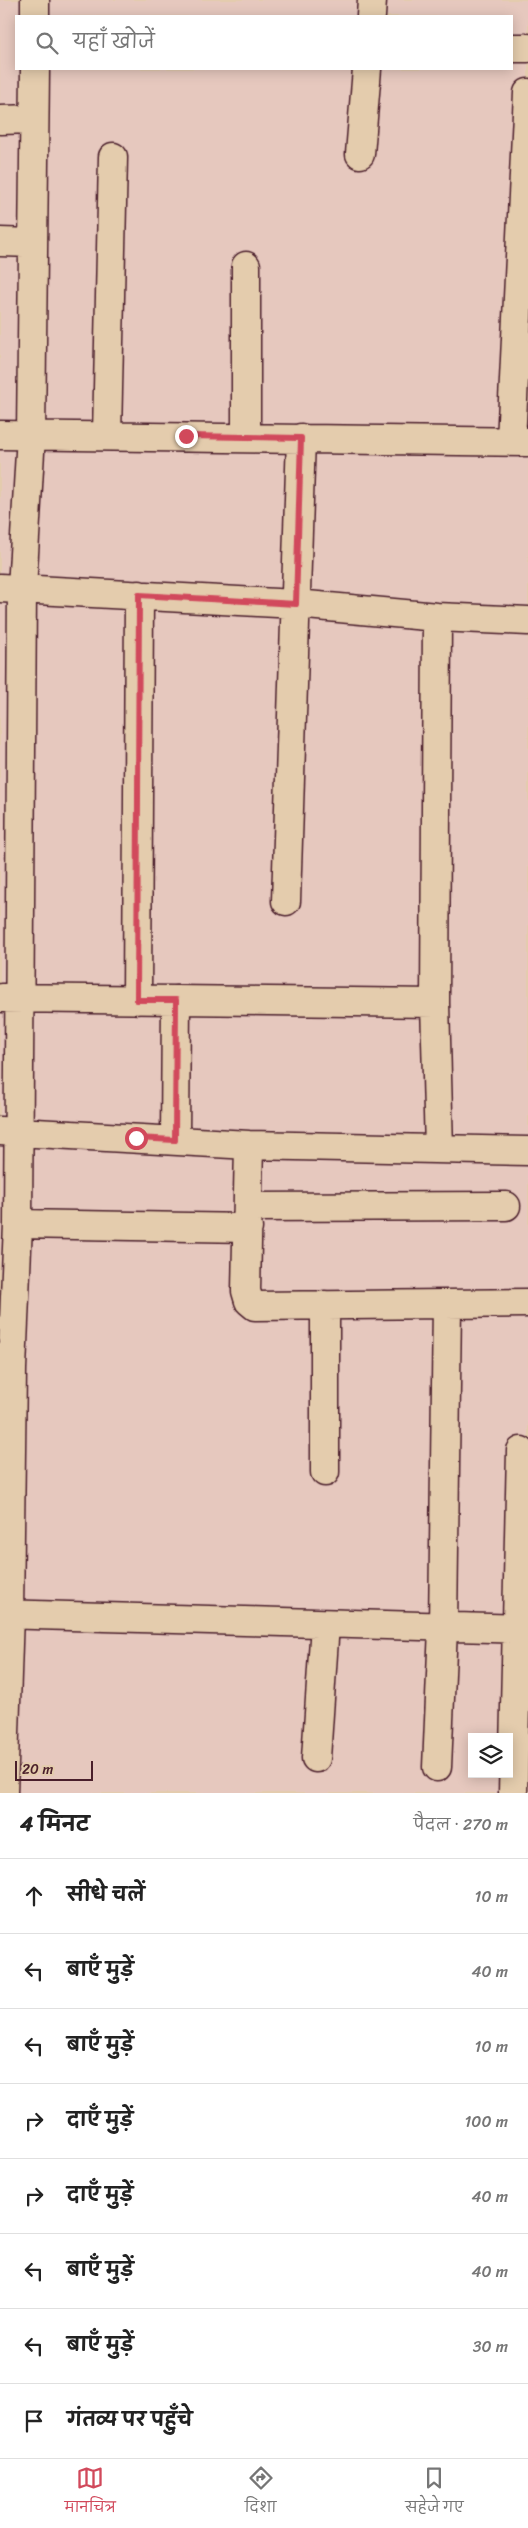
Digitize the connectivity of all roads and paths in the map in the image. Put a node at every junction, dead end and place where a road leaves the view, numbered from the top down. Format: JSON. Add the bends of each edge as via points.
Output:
{"nodes":[{"id":1,"x":35,"y":0,"type":"edge"},
{"id":2,"x":372,"y":0,"type":"edge"},
{"id":3,"x":35,"y":15,"type":"edge"},
{"id":4,"x":371,"y":15,"type":"edge"},
{"id":5,"x":513,"y":48,"type":"edge"},
{"id":6,"x":528,"y":48,"type":"edge"},
{"id":7,"x":35,"y":70,"type":"edge"},
{"id":8,"x":367,"y":70,"type":"edge"},
{"id":9,"x":528,"y":93,"type":"edge"},
{"id":10,"x":528,"y":104,"type":"edge"},
{"id":11,"x":34,"y":119,"type":"junction"},
{"id":12,"x":0,"y":120,"type":"edge"},
{"id":13,"x":360,"y":154,"type":"dead end"},
{"id":14,"x":113,"y":157,"type":"dead end"},
{"id":15,"x":0,"y":242,"type":"edge"},
{"id":16,"x":33,"y":242,"type":"junction"},
{"id":17,"x":246,"y":266,"type":"dead end"},
{"id":18,"x":524,"y":274,"type":"edge"},
{"id":19,"x":0,"y":435,"type":"edge"},
{"id":20,"x":31,"y":435,"type":"junction"},
{"id":21,"x":107,"y":435,"type":"junction"},
{"id":22,"x":246,"y":437,"type":"junction"},
{"id":23,"x":301,"y":438,"type":"junction"},
{"id":24,"x":519,"y":442,"type":"edge"},
{"id":25,"x":11,"y":588,"type":"edge"},
{"id":26,"x":139,"y":595,"type":"junction"},
{"id":27,"x":296,"y":604,"type":"junction"},
{"id":28,"x":437,"y":617,"type":"junction"},
{"id":29,"x":528,"y":621,"type":"edge"},
{"id":30,"x":10,"y":804,"type":"edge"},
{"id":31,"x":10,"y":886,"type":"edge"},
{"id":32,"x":286,"y":902,"type":"dead end"},
{"id":33,"x":10,"y":998,"type":"edge"},
{"id":34,"x":137,"y":1000,"type":"junction"},
{"id":35,"x":176,"y":1000,"type":"junction"},
{"id":36,"x":435,"y":1003,"type":"junction"},
{"id":37,"x":10,"y":1131,"type":"edge"},
{"id":38,"x":175,"y":1140,"type":"junction"},
{"id":39,"x":249,"y":1145,"type":"junction"},
{"id":40,"x":439,"y":1149,"type":"junction"},
{"id":41,"x":528,"y":1151,"type":"edge"},
{"id":42,"x":506,"y":1206,"type":"dead end"},
{"id":43,"x":248,"y":1218,"type":"junction"},
{"id":44,"x":12,"y":1240,"type":"edge"},
{"id":45,"x":528,"y":1303,"type":"edge"},
{"id":46,"x":447,"y":1304,"type":"junction"},
{"id":47,"x":325,"y":1305,"type":"junction"},
{"id":48,"x":6,"y":1369,"type":"edge"},
{"id":49,"x":521,"y":1451,"type":"dead end"},
{"id":50,"x":324,"y":1472,"type":"dead end"},
{"id":51,"x":4,"y":1614,"type":"edge"},
{"id":52,"x":325,"y":1624,"type":"junction"},
{"id":53,"x":443,"y":1628,"type":"junction"},
{"id":54,"x":522,"y":1629,"type":"edge"},
{"id":55,"x":2,"y":1754,"type":"edge"},
{"id":56,"x":316,"y":1758,"type":"dead end"},
{"id":57,"x":437,"y":1767,"type":"dead end"},
{"id":58,"x":3,"y":1793,"type":"edge"},
{"id":59,"x":513,"y":1793,"type":"edge"}],
"edges":[{"from":1,"to":3,"type":"street"},
{"from":2,"to":4,"type":"street"},
{"from":5,"to":6,"type":"street"},
{"from":7,"to":11,"type":"street"},
{"from":8,"to":13,"type":"street"},
{"from":9,"to":10,"type":"street"},
{"from":10,"to":18,"type":"street"},
{"from":11,"to":12,"type":"street"},
{"from":11,"to":16,"type":"street"},
{"from":14,"to":21,"type":"street"},
{"from":15,"to":16,"type":"street"},
{"from":16,"to":20,"type":"street"},
{"from":17,"to":22,"type":"street"},
{"from":18,"to":24,"type":"street"},
{"from":19,"to":20,"type":"street"},
{"from":20,"to":21,"type":"street"},
{"from":20,"to":25,"type":"street"},
{"from":21,"to":22,"type":"street"},
{"from":22,"to":23,"type":"street"},
{"from":23,"to":24,"type":"street"},
{"from":23,"to":27,"type":"street"},
{"from":25,"to":26,"type":"street"},
{"from":25,"to":30,"type":"street"},
{"from":26,"to":27,"type":"street"},
{"from":26,"to":34,"type":"street"},
{"from":27,"to":28,"type":"street"},
{"from":27,"to":32,"type":"street"},
{"from":28,"to":29,"type":"street"},
{"from":28,"to":36,"type":"street"},
{"from":30,"to":31,"type":"street"},
{"from":31,"to":33,"type":"street"},
{"from":33,"to":34,"type":"street"},
{"from":33,"to":37,"type":"street"},
{"from":34,"to":35,"type":"street"},
{"from":35,"to":36,"type":"street"},
{"from":35,"to":38,"type":"street"},
{"from":36,"to":40,"type":"street"},
{"from":37,"to":38,"type":"street"},
{"from":37,"to":44,"type":"street"},
{"from":38,"to":39,"type":"street"},
{"from":39,"to":40,"type":"street"},
{"from":39,"to":43,"type":"street"},
{"from":40,"to":41,"type":"street"},
{"from":42,"to":43,"type":"street"},
{"from":43,"to":44,"type":"street"},
{"from":43,"to":47,"type":"street","via":[[246,1292],[249,1301],[255,1306]]},
{"from":44,"to":48,"type":"street"},
{"from":45,"to":46,"type":"street"},
{"from":46,"to":47,"type":"street"},
{"from":46,"to":53,"type":"street"},
{"from":47,"to":50,"type":"street"},
{"from":48,"to":51,"type":"street"},
{"from":49,"to":54,"type":"street"},
{"from":51,"to":52,"type":"street"},
{"from":51,"to":55,"type":"street"},
{"from":52,"to":53,"type":"street"},
{"from":52,"to":56,"type":"street"},
{"from":53,"to":54,"type":"street"},
{"from":53,"to":57,"type":"street"},
{"from":54,"to":59,"type":"street"},
{"from":55,"to":58,"type":"street"}]}
